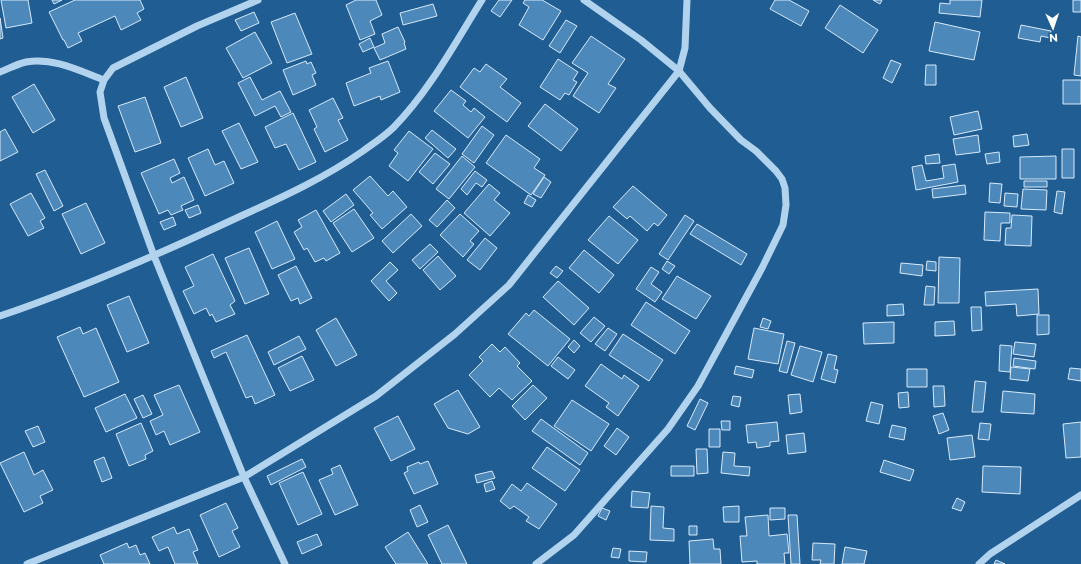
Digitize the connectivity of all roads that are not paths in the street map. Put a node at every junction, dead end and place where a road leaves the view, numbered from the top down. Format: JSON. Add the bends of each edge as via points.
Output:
{"nodes":[{"id":1,"x":258,"y":0,"type":"edge"},
{"id":2,"x":482,"y":0,"type":"edge"},
{"id":3,"x":584,"y":0,"type":"edge"},
{"id":4,"x":687,"y":0,"type":"edge"},
{"id":5,"x":679,"y":71,"type":"junction"},
{"id":6,"x":0,"y":72,"type":"edge"},
{"id":7,"x":104,"y":80,"type":"junction"},
{"id":8,"x":154,"y":256,"type":"junction"},
{"id":9,"x":0,"y":316,"type":"edge"},
{"id":10,"x":244,"y":477,"type":"junction"},
{"id":11,"x":1081,"y":495,"type":"edge"},
{"id":12,"x":27,"y":564,"type":"edge"},
{"id":13,"x":285,"y":564,"type":"edge"},
{"id":14,"x":536,"y":564,"type":"edge"},
{"id":15,"x":979,"y":564,"type":"edge"}],
"edges":[{"from":1,"to":7,"type":"street","via":[[113,68]]},
{"from":2,"to":8,"type":"street","via":[[411,108],[381,138],[304,187]]},
{"from":3,"to":5,"type":"street","via":[[641,40]]},
{"from":4,"to":5,"type":"street","via":[[685,48]]},
{"from":5,"to":10,"type":"street","via":[[509,285],[455,334],[376,396]]},
{"from":5,"to":14,"type":"street","via":[[741,140],[776,170],[782,180],[786,196],[786,213],[762,268],[698,386],[668,429],[574,534]]},
{"from":6,"to":7,"type":"street","via":[[26,62],[54,63]]},
{"from":7,"to":8,"type":"street","via":[[100,92],[104,118]]},
{"from":8,"to":9,"type":"street"},
{"from":8,"to":10,"type":"street"},
{"from":10,"to":12,"type":"street"},
{"from":10,"to":13,"type":"street"},
{"from":11,"to":15,"type":"street","via":[[990,554]]}]}
